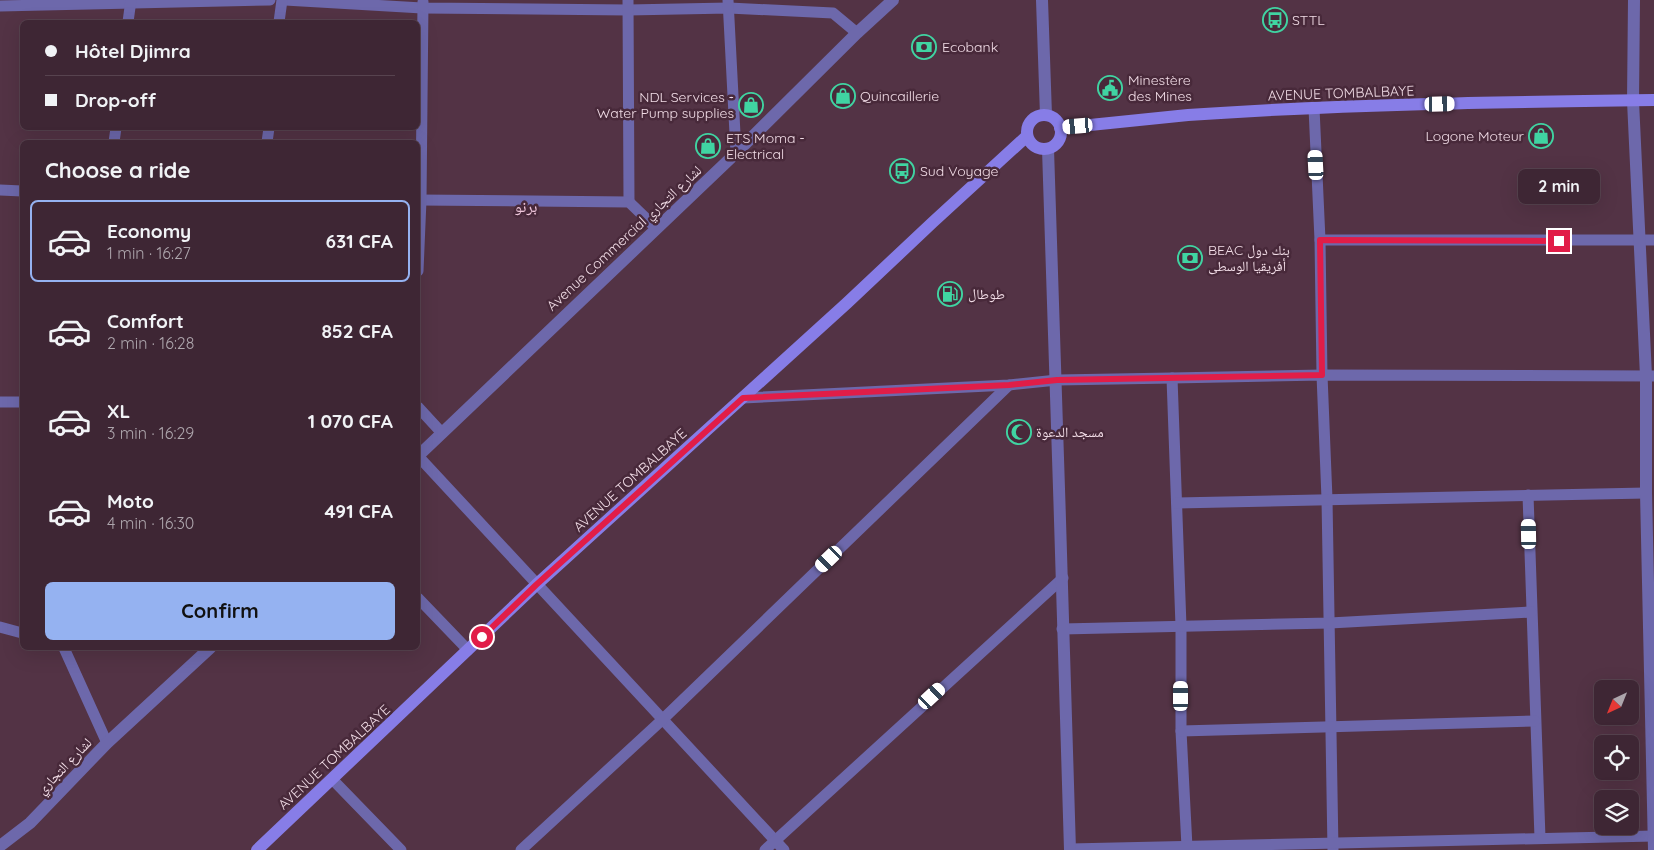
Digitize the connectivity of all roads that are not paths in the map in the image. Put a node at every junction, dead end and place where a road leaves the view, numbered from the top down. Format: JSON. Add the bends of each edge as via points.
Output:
{"nodes":[{"id":1,"x":270,"y":0,"type":"edge"},
{"id":2,"x":283,"y":0,"type":"edge"},
{"id":3,"x":832,"y":0,"type":"edge"},
{"id":4,"x":893,"y":0,"type":"edge"},
{"id":5,"x":1042,"y":0,"type":"edge"},
{"id":6,"x":1634,"y":0,"type":"edge"},
{"id":7,"x":131,"y":1,"type":"edge"},
{"id":8,"x":422,"y":4,"type":"edge"},
{"id":9,"x":728,"y":4,"type":"edge"},
{"id":10,"x":628,"y":5,"type":"edge"},
{"id":11,"x":0,"y":6,"type":"edge"},
{"id":12,"x":834,"y":13,"type":"junction"},
{"id":13,"x":128,"y":20,"type":"edge"},
{"id":14,"x":279,"y":20,"type":"edge"},
{"id":15,"x":857,"y":33,"type":"junction"},
{"id":16,"x":1654,"y":100,"type":"edge"},
{"id":17,"x":1633,"y":101,"type":"junction"},
{"id":18,"x":1314,"y":108,"type":"junction"},
{"id":19,"x":1046,"y":115,"type":"junction"},
{"id":20,"x":1060,"y":128,"type":"junction"},
{"id":21,"x":1027,"y":136,"type":"junction"},
{"id":22,"x":420,"y":140,"type":"edge"},
{"id":23,"x":1048,"y":149,"type":"junction"},
{"id":24,"x":736,"y":153,"type":"junction"},
{"id":25,"x":0,"y":190,"type":"edge"},
{"id":26,"x":20,"y":190,"type":"edge"},
{"id":27,"x":420,"y":200,"type":"edge"},
{"id":28,"x":629,"y":202,"type":"junction"},
{"id":29,"x":656,"y":228,"type":"junction"},
{"id":30,"x":1320,"y":240,"type":"junction"},
{"id":31,"x":1654,"y":240,"type":"edge"},
{"id":32,"x":1639,"y":241,"type":"junction"},
{"id":33,"x":1322,"y":375,"type":"junction"},
{"id":34,"x":1650,"y":376,"type":"edge"},
{"id":35,"x":1172,"y":378,"type":"junction"},
{"id":36,"x":1057,"y":380,"type":"junction"},
{"id":37,"x":1009,"y":385,"type":"junction"},
{"id":38,"x":743,"y":398,"type":"junction"},
{"id":39,"x":0,"y":402,"type":"edge"},
{"id":40,"x":20,"y":402,"type":"edge"},
{"id":41,"x":420,"y":409,"type":"edge"},
{"id":42,"x":441,"y":432,"type":"junction"},
{"id":43,"x":420,"y":454,"type":"edge"},
{"id":44,"x":420,"y":458,"type":"edge"},
{"id":45,"x":1646,"y":493,"type":"junction"},
{"id":46,"x":1528,"y":494,"type":"junction"},
{"id":47,"x":1327,"y":499,"type":"junction"},
{"id":48,"x":1177,"y":503,"type":"junction"},
{"id":49,"x":1062,"y":578,"type":"junction"},
{"id":50,"x":536,"y":585,"type":"junction"},
{"id":51,"x":420,"y":600,"type":"edge"},
{"id":52,"x":1531,"y":612,"type":"junction"},
{"id":53,"x":1330,"y":623,"type":"junction"},
{"id":54,"x":1182,"y":626,"type":"junction"},
{"id":55,"x":0,"y":627,"type":"edge"},
{"id":56,"x":1062,"y":628,"type":"junction"},
{"id":57,"x":20,"y":632,"type":"edge"},
{"id":58,"x":65,"y":650,"type":"edge"},
{"id":59,"x":208,"y":650,"type":"edge"},
{"id":60,"x":468,"y":650,"type":"junction"},
{"id":61,"x":662,"y":720,"type":"junction"},
{"id":62,"x":1535,"y":721,"type":"junction"},
{"id":63,"x":1330,"y":728,"type":"junction"},
{"id":64,"x":1181,"y":731,"type":"junction"},
{"id":65,"x":107,"y":743,"type":"junction"},
{"id":66,"x":332,"y":779,"type":"junction"},
{"id":67,"x":1654,"y":836,"type":"edge"},
{"id":68,"x":1540,"y":838,"type":"junction"},
{"id":69,"x":775,"y":841,"type":"junction"},
{"id":70,"x":0,"y":846,"type":"edge"},
{"id":71,"x":1187,"y":847,"type":"junction"},
{"id":72,"x":1332,"y":847,"type":"edge"},
{"id":73,"x":1208,"y":848,"type":"edge"},
{"id":74,"x":257,"y":850,"type":"edge"},
{"id":75,"x":401,"y":850,"type":"edge"},
{"id":76,"x":521,"y":850,"type":"edge"},
{"id":77,"x":765,"y":850,"type":"edge"},
{"id":78,"x":784,"y":850,"type":"edge"},
{"id":79,"x":1070,"y":850,"type":"edge"},
{"id":80,"x":1654,"y":850,"type":"edge"}],
"edges":[{"from":1,"to":7,"type":"street"},
{"from":2,"to":8,"type":"street"},
{"from":2,"to":14,"type":"street"},
{"from":3,"to":12,"type":"street"},
{"from":4,"to":15,"type":"street","name":"Avenue Commercial لشارع التجاري"},
{"from":5,"to":19,"type":"street"},
{"from":6,"to":17,"type":"street"},
{"from":7,"to":11,"type":"street"},
{"from":7,"to":13,"type":"street"},
{"from":8,"to":10,"type":"street"},
{"from":8,"to":22,"type":"street"},
{"from":9,"to":10,"type":"street"},
{"from":9,"to":12,"type":"street"},
{"from":9,"to":24,"type":"street"},
{"from":10,"to":28,"type":"street"},
{"from":12,"to":15,"type":"street"},
{"from":15,"to":24,"type":"street","name":"Avenue Commercial لشارع التجاري"},
{"from":16,"to":17,"type":"main road","name":"AVENUE TOMBALBAYE"},
{"from":17,"to":18,"type":"main road","name":"AVENUE TOMBALBAYE"},
{"from":17,"to":32,"type":"street"},
{"from":18,"to":20,"type":"main road","name":"AVENUE TOMBALBAYE"},
{"from":18,"to":30,"type":"street"},
{"from":19,"to":20,"type":"main road"},
{"from":19,"to":21,"type":"main road","via":[[1031,121]]},
{"from":20,"to":23,"type":"main road","via":[[1058,141]]},
{"from":21,"to":23,"type":"main road","via":[[1035,147]]},
{"from":21,"to":38,"type":"main road","name":"AVENUE TOMBALBAYE"},
{"from":23,"to":36,"type":"street"},
{"from":24,"to":29,"type":"street","name":"Avenue Commercial لشارع التجاري"},
{"from":25,"to":26,"type":"street"},
{"from":27,"to":28,"type":"street"},
{"from":28,"to":29,"type":"street"},
{"from":29,"to":42,"type":"street","name":"Avenue Commercial لشارع التجاري"},
{"from":30,"to":32,"type":"street"},
{"from":30,"to":33,"type":"street"},
{"from":31,"to":32,"type":"street"},
{"from":32,"to":34,"type":"street"},
{"from":33,"to":34,"type":"street"},
{"from":33,"to":35,"type":"street"},
{"from":33,"to":47,"type":"street"},
{"from":34,"to":45,"type":"street"},
{"from":35,"to":36,"type":"street"},
{"from":35,"to":48,"type":"street"},
{"from":36,"to":37,"type":"street"},
{"from":36,"to":49,"type":"street"},
{"from":37,"to":38,"type":"street"},
{"from":37,"to":61,"type":"street"},
{"from":38,"to":50,"type":"main road","name":"AVENUE TOMBALBAYE"},
{"from":39,"to":40,"type":"street"},
{"from":41,"to":42,"type":"street"},
{"from":42,"to":43,"type":"street","name":"Avenue Commercial لشارع التجاري"},
{"from":44,"to":50,"type":"street"},
{"from":45,"to":46,"type":"street"},
{"from":45,"to":67,"type":"street"},
{"from":46,"to":47,"type":"street"},
{"from":46,"to":52,"type":"street"},
{"from":47,"to":48,"type":"street"},
{"from":47,"to":53,"type":"street"},
{"from":48,"to":54,"type":"street"},
{"from":49,"to":56,"type":"street"},
{"from":49,"to":69,"type":"street"},
{"from":50,"to":60,"type":"main road","name":"AVENUE TOMBALBAYE"},
{"from":50,"to":61,"type":"street"},
{"from":51,"to":60,"type":"street"},
{"from":52,"to":53,"type":"street"},
{"from":52,"to":62,"type":"street"},
{"from":53,"to":54,"type":"street"},
{"from":53,"to":63,"type":"street"},
{"from":54,"to":56,"type":"street"},
{"from":54,"to":64,"type":"street"},
{"from":55,"to":57,"type":"street"},
{"from":56,"to":79,"type":"street"},
{"from":58,"to":65,"type":"street"},
{"from":59,"to":65,"type":"street","name":"لشارع التجاري"},
{"from":60,"to":66,"type":"main road","name":"AVENUE TOMBALBAYE"},
{"from":61,"to":69,"type":"street"},
{"from":61,"to":76,"type":"street"},
{"from":62,"to":63,"type":"street"},
{"from":62,"to":68,"type":"street"},
{"from":63,"to":64,"type":"street"},
{"from":63,"to":72,"type":"street"},
{"from":64,"to":71,"type":"street"},
{"from":65,"to":70,"type":"street","name":"لشارع التجاري","via":[[30,823]]},
{"from":66,"to":74,"type":"main road","name":"AVENUE TOMBALBAYE"},
{"from":66,"to":75,"type":"street"},
{"from":67,"to":68,"type":"street"},
{"from":67,"to":80,"type":"street"},
{"from":68,"to":72,"type":"street"},
{"from":69,"to":77,"type":"street"},
{"from":69,"to":78,"type":"street"},
{"from":71,"to":73,"type":"street"},
{"from":71,"to":79,"type":"street"},
{"from":72,"to":73,"type":"street"}]}
